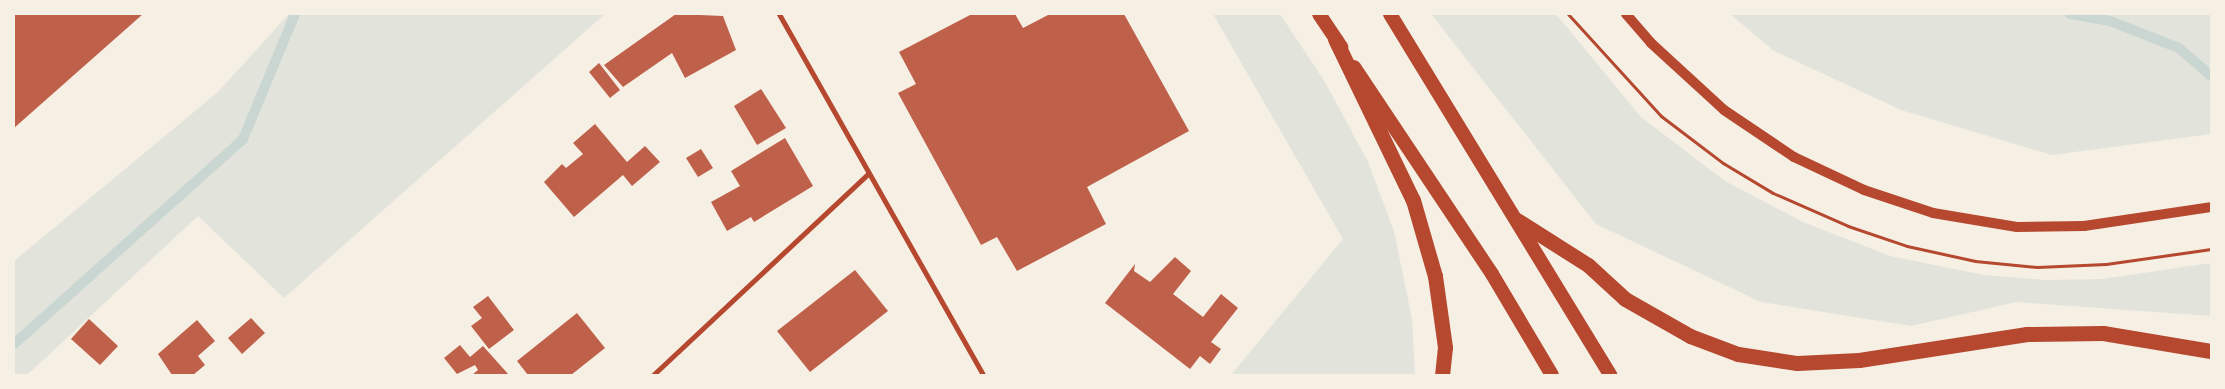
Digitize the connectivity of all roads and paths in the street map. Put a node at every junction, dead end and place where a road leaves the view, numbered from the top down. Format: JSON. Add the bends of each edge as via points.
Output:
{"nodes":[{"id":1,"x":779,"y":14,"type":"edge"},
{"id":2,"x":1319,"y":14,"type":"edge"},
{"id":3,"x":1390,"y":14,"type":"edge"},
{"id":4,"x":1626,"y":14,"type":"edge"},
{"id":5,"x":1336,"y":39,"type":"junction"},
{"id":6,"x":868,"y":174,"type":"junction"},
{"id":7,"x":2211,"y":207,"type":"edge"},
{"id":8,"x":1517,"y":220,"type":"junction"},
{"id":9,"x":2211,"y":351,"type":"edge"},
{"id":10,"x":652,"y":375,"type":"edge"},
{"id":11,"x":983,"y":375,"type":"edge"},
{"id":12,"x":1442,"y":375,"type":"edge"},
{"id":13,"x":1552,"y":375,"type":"edge"},
{"id":14,"x":1610,"y":375,"type":"edge"}],
"edges":[{"from":1,"to":6,"type":"street"},
{"from":2,"to":5,"type":"highway"},
{"from":3,"to":8,"type":"highway"},
{"from":4,"to":7,"type":"main road","via":[[1650,44],[1724,110],[1794,157],[1864,190],[1933,213],[2016,227],[2084,226]]},
{"from":5,"to":12,"type":"highway","via":[[1413,200],[1435,276],[1445,347]]},
{"from":5,"to":13,"type":"highway","via":[[1492,274]]},
{"from":6,"to":10,"type":"street"},
{"from":6,"to":11,"type":"street"},
{"from":8,"to":9,"type":"highway","via":[[1588,265],[1625,299],[1690,336],[1738,354],[1797,363],[1859,360],[2027,334],[2094,333]]},
{"from":8,"to":14,"type":"highway"}]}
